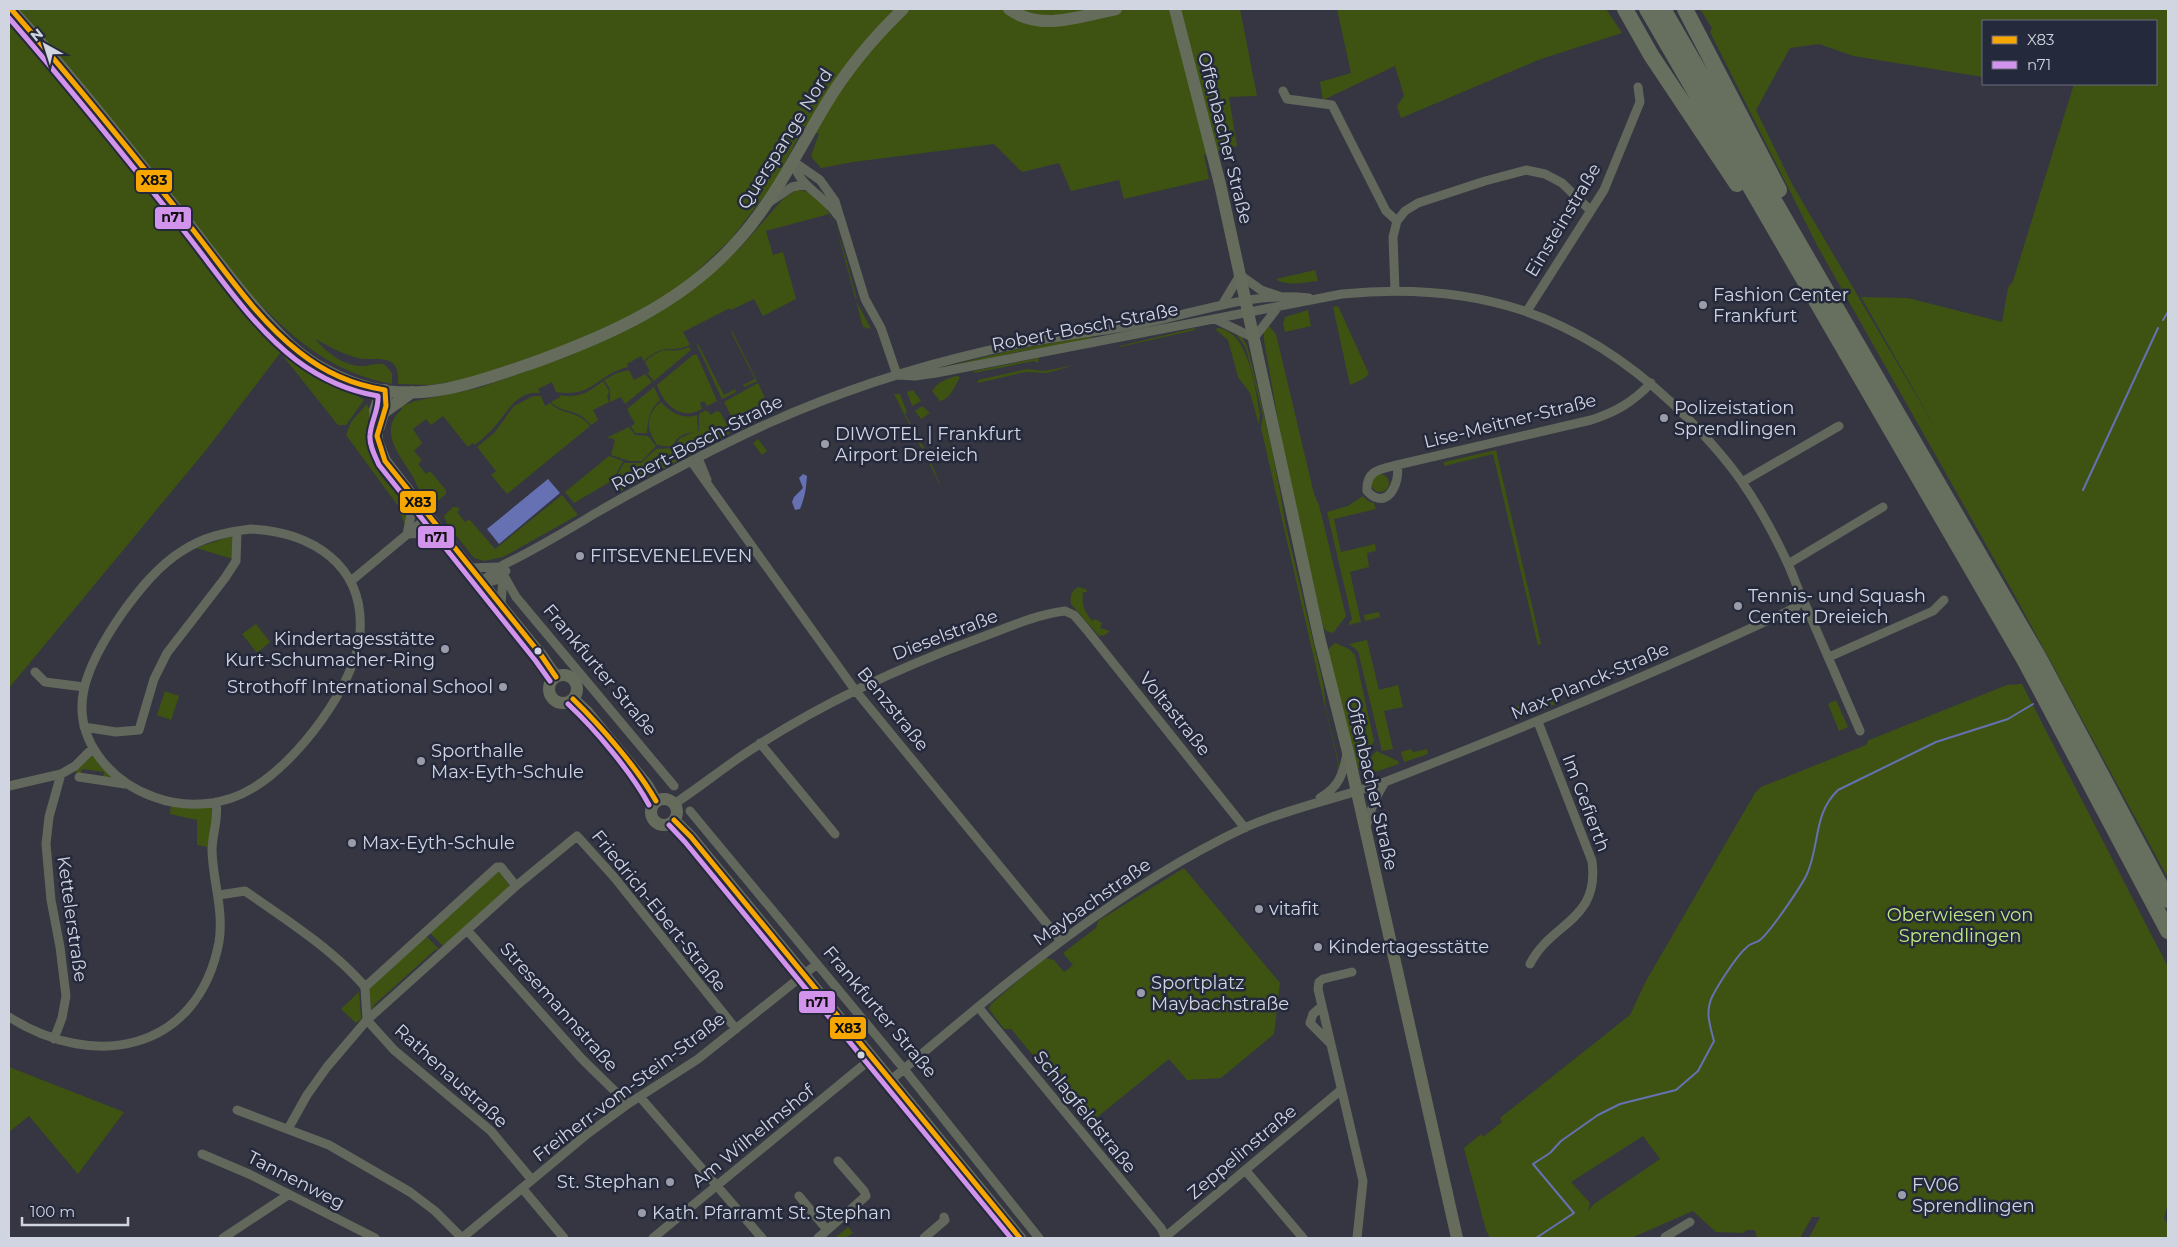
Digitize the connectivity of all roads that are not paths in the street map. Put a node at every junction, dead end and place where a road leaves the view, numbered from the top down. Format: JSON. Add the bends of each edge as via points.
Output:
{"nodes":[{"id":1,"x":12,"y":9,"type":"edge"},
{"id":2,"x":903,"y":9,"type":"edge"},
{"id":3,"x":1009,"y":9,"type":"edge"},
{"id":4,"x":1022,"y":9,"type":"edge"},
{"id":5,"x":1081,"y":9,"type":"edge"},
{"id":6,"x":1116,"y":9,"type":"edge"},
{"id":7,"x":1175,"y":9,"type":"edge"},
{"id":8,"x":1613,"y":9,"type":"edge"},
{"id":9,"x":1625,"y":9,"type":"edge"},
{"id":10,"x":1647,"y":9,"type":"edge"},
{"id":11,"x":1664,"y":9,"type":"edge"},
{"id":12,"x":1685,"y":9,"type":"edge"},
{"id":13,"x":1651,"y":55,"type":"junction"},
{"id":14,"x":1638,"y":87,"type":"dead end"},
{"id":15,"x":1283,"y":91,"type":"dead end"},
{"id":16,"x":794,"y":162,"type":"junction"},
{"id":17,"x":806,"y":184,"type":"junction"},
{"id":18,"x":770,"y":202,"type":"junction"},
{"id":19,"x":1590,"y":210,"type":"junction"},
{"id":20,"x":1397,"y":220,"type":"junction"},
{"id":21,"x":845,"y":229,"type":"junction"},
{"id":22,"x":1793,"y":261,"type":"junction"},
{"id":23,"x":1240,"y":275,"type":"junction"},
{"id":24,"x":1821,"y":280,"type":"junction"},
{"id":25,"x":1395,"y":291,"type":"junction"},
{"id":26,"x":1282,"y":296,"type":"junction"},
{"id":27,"x":1311,"y":299,"type":"junction"},
{"id":28,"x":1222,"y":305,"type":"junction"},
{"id":29,"x":1247,"y":307,"type":"junction"},
{"id":30,"x":1278,"y":308,"type":"junction"},
{"id":31,"x":1527,"y":311,"type":"junction"},
{"id":32,"x":1215,"y":319,"type":"junction"},
{"id":33,"x":1254,"y":338,"type":"junction"},
{"id":34,"x":897,"y":375,"type":"junction"},
{"id":35,"x":1651,"y":383,"type":"junction"},
{"id":36,"x":356,"y":384,"type":"junction"},
{"id":37,"x":385,"y":390,"type":"junction"},
{"id":38,"x":412,"y":392,"type":"junction"},
{"id":39,"x":380,"y":411,"type":"junction"},
{"id":40,"x":1839,"y":426,"type":"dead end"},
{"id":41,"x":694,"y":460,"type":"junction"},
{"id":42,"x":1397,"y":465,"type":"dead end"},
{"id":43,"x":1742,"y":482,"type":"junction"},
{"id":44,"x":410,"y":494,"type":"junction"},
{"id":45,"x":1883,"y":508,"type":"dead end"},
{"id":46,"x":428,"y":517,"type":"junction"},
{"id":47,"x":237,"y":531,"type":"junction"},
{"id":48,"x":407,"y":534,"type":"junction"},
{"id":49,"x":445,"y":538,"type":"junction"},
{"id":50,"x":1788,"y":564,"type":"junction"},
{"id":51,"x":469,"y":568,"type":"junction"},
{"id":52,"x":502,"y":570,"type":"junction"},
{"id":53,"x":351,"y":581,"type":"junction"},
{"id":54,"x":482,"y":584,"type":"junction"},
{"id":55,"x":1801,"y":598,"type":"junction"},
{"id":56,"x":1944,"y":600,"type":"dead end"},
{"id":57,"x":501,"y":606,"type":"junction"},
{"id":58,"x":1079,"y":621,"type":"joint"},
{"id":59,"x":1829,"y":657,"type":"junction"},
{"id":60,"x":35,"y":672,"type":"dead end"},
{"id":61,"x":556,"y":677,"type":"junction"},
{"id":62,"x":84,"y":687,"type":"junction"},
{"id":63,"x":856,"y":690,"type":"junction"},
{"id":64,"x":573,"y":699,"type":"junction"},
{"id":65,"x":1538,"y":722,"type":"junction"},
{"id":66,"x":84,"y":726,"type":"junction"},
{"id":67,"x":1860,"y":731,"type":"dead end"},
{"id":68,"x":760,"y":743,"type":"junction"},
{"id":69,"x":93,"y":748,"type":"junction"},
{"id":70,"x":1348,"y":752,"type":"junction"},
{"id":71,"x":61,"y":774,"type":"junction"},
{"id":72,"x":80,"y":777,"type":"dead end"},
{"id":73,"x":1385,"y":782,"type":"junction"},
{"id":74,"x":125,"y":784,"type":"junction"},
{"id":75,"x":9,"y":786,"type":"edge"},
{"id":76,"x":674,"y":786,"type":"dead end"},
{"id":77,"x":1356,"y":790,"type":"junction"},
{"id":78,"x":656,"y":801,"type":"junction"},
{"id":79,"x":216,"y":802,"type":"junction"},
{"id":80,"x":674,"y":804,"type":"junction"},
{"id":81,"x":1309,"y":804,"type":"junction"},
{"id":82,"x":690,"y":811,"type":"dead end"},
{"id":83,"x":674,"y":820,"type":"junction"},
{"id":84,"x":1245,"y":828,"type":"junction"},
{"id":85,"x":1366,"y":830,"type":"junction"},
{"id":86,"x":835,"y":834,"type":"dead end"},
{"id":87,"x":516,"y":886,"type":"junction"},
{"id":88,"x":219,"y":895,"type":"junction"},
{"id":89,"x":2168,"y":900,"type":"edge"},
{"id":90,"x":467,"y":930,"type":"junction"},
{"id":91,"x":2168,"y":931,"type":"edge"},
{"id":92,"x":1061,"y":941,"type":"junction"},
{"id":93,"x":817,"y":964,"type":"junction"},
{"id":94,"x":1530,"y":964,"type":"dead end"},
{"id":95,"x":1352,"y":972,"type":"dead end"},
{"id":96,"x":804,"y":974,"type":"junction"},
{"id":97,"x":365,"y":987,"type":"junction"},
{"id":98,"x":979,"y":1008,"type":"junction"},
{"id":99,"x":1322,"y":1008,"type":"junction"},
{"id":100,"x":9,"y":1017,"type":"edge"},
{"id":101,"x":366,"y":1020,"type":"junction"},
{"id":102,"x":736,"y":1029,"type":"junction"},
{"id":103,"x":54,"y":1038,"type":"junction"},
{"id":104,"x":1330,"y":1043,"type":"junction"},
{"id":105,"x":872,"y":1058,"type":"junction"},
{"id":106,"x":904,"y":1069,"type":"junction"},
{"id":107,"x":891,"y":1080,"type":"junction"},
{"id":108,"x":1341,"y":1090,"type":"junction"},
{"id":109,"x":640,"y":1097,"type":"junction"},
{"id":110,"x":628,"y":1104,"type":"junction"},
{"id":111,"x":237,"y":1110,"type":"dead end"},
{"id":112,"x":288,"y":1129,"type":"junction"},
{"id":113,"x":202,"y":1154,"type":"dead end"},
{"id":114,"x":838,"y":1161,"type":"dead end"},
{"id":115,"x":1246,"y":1171,"type":"junction"},
{"id":116,"x":532,"y":1180,"type":"junction"},
{"id":117,"x":716,"y":1187,"type":"junction"},
{"id":118,"x":522,"y":1188,"type":"junction"},
{"id":119,"x":288,"y":1195,"type":"junction"},
{"id":120,"x":799,"y":1196,"type":"dead end"},
{"id":121,"x":944,"y":1217,"type":"dead end"},
{"id":122,"x":1690,"y":1222,"type":"dead end"},
{"id":123,"x":828,"y":1230,"type":"junction"},
{"id":124,"x":223,"y":1238,"type":"edge"},
{"id":125,"x":375,"y":1238,"type":"edge"},
{"id":126,"x":462,"y":1238,"type":"edge"},
{"id":127,"x":564,"y":1238,"type":"edge"},
{"id":128,"x":653,"y":1238,"type":"edge"},
{"id":129,"x":762,"y":1238,"type":"edge"},
{"id":130,"x":818,"y":1238,"type":"edge"},
{"id":131,"x":924,"y":1238,"type":"edge"},
{"id":132,"x":1020,"y":1238,"type":"edge"},
{"id":133,"x":1039,"y":1238,"type":"edge"},
{"id":134,"x":1165,"y":1238,"type":"edge"},
{"id":135,"x":1302,"y":1238,"type":"edge"},
{"id":136,"x":1357,"y":1238,"type":"edge"},
{"id":137,"x":1457,"y":1238,"type":"edge"},
{"id":138,"x":1663,"y":1238,"type":"edge"}],
"edges":[{"from":1,"to":36,"type":"street","via":[[268,321],[301,354]]},
{"from":2,"to":16,"type":"street","name":"Querspange Nord","via":[[879,32],[848,71]]},
{"from":3,"to":6,"type":"street","via":[[1019,16],[1039,21]]},
{"from":4,"to":5,"type":"street","via":[[1050,15]]},
{"from":7,"to":23,"type":"street","name":"Offenbacher Straße"},
{"from":8,"to":13,"type":"highway"},
{"from":9,"to":13,"type":"highway"},
{"from":10,"to":22,"type":"highway"},
{"from":11,"to":24,"type":"highway"},
{"from":12,"to":24,"type":"highway","via":[[1767,163]]},
{"from":13,"to":22,"type":"highway"},
{"from":14,"to":19,"type":"street","name":"Einsteinstraße","via":[[1640,102],[1604,190]]},
{"from":15,"to":20,"type":"street","via":[[1287,99],[1332,105],[1386,211]]},
{"from":16,"to":17,"type":"street","via":[[796,172]]},
{"from":16,"to":18,"type":"street","name":"Querspange Nord"},
{"from":16,"to":21,"type":"street","via":[[816,177],[832,195]]},
{"from":17,"to":18,"type":"street","via":[[792,187]]},
{"from":17,"to":21,"type":"street","via":[[830,206]]},
{"from":18,"to":38,"type":"street","name":"Querspange Nord","via":[[744,235],[710,269],[630,324],[478,382],[433,392]]},
{"from":19,"to":20,"type":"street","via":[[1562,183],[1545,174],[1526,170],[1418,204]]},
{"from":19,"to":31,"type":"street","name":"Einsteinstraße"},
{"from":20,"to":25,"type":"street","via":[[1393,237]]},
{"from":21,"to":34,"type":"street","via":[[865,299],[881,328]]},
{"from":22,"to":91,"type":"highway","via":[[2025,662]]},
{"from":23,"to":26,"type":"street","via":[[1261,290]]},
{"from":23,"to":28,"type":"street"},
{"from":23,"to":29,"type":"street","name":"Offenbacher Straße"},
{"from":24,"to":89,"type":"highway","via":[[2039,658]]},
{"from":25,"to":27,"type":"street"},
{"from":25,"to":31,"type":"street","via":[[1457,295]]},
{"from":26,"to":27,"type":"street"},
{"from":26,"to":29,"type":"street"},
{"from":27,"to":30,"type":"street"},
{"from":28,"to":29,"type":"street","name":"Robert-Bosch-Straße"},
{"from":28,"to":34,"type":"street","name":"Robert-Bosch-Straße","via":[[1136,325],[986,351]]},
{"from":29,"to":30,"type":"street"},
{"from":29,"to":32,"type":"street","name":"Robert-Bosch-Straße"},
{"from":29,"to":33,"type":"street","name":"Offenbacher Straße"},
{"from":30,"to":33,"type":"street"},
{"from":31,"to":35,"type":"street","via":[[1572,329],[1616,356]]},
{"from":32,"to":33,"type":"street"},
{"from":32,"to":34,"type":"street","name":"Robert-Bosch-Straße","via":[[936,373]]},
{"from":33,"to":70,"type":"street","name":"Offenbacher Straße","via":[[1320,641]]},
{"from":34,"to":41,"type":"street","name":"Robert-Bosch-Straße","via":[[785,416]]},
{"from":35,"to":42,"type":"street","name":"Lise-Meitner-Straße","via":[[1613,413]]},
{"from":35,"to":43,"type":"street","via":[[1700,431]]},
{"from":36,"to":37,"type":"street"},
{"from":36,"to":39,"type":"street"},
{"from":37,"to":38,"type":"street","name":"Querspange Nord"},
{"from":37,"to":39,"type":"street","name":"Frankfurter Straße","via":[[379,399]]},
{"from":38,"to":39,"type":"street"},
{"from":39,"to":44,"type":"street","name":"Frankfurter Straße","via":[[378,447]]},
{"from":40,"to":43,"type":"street"},
{"from":41,"to":52,"type":"street","name":"Robert-Bosch-Straße","via":[[639,488]]},
{"from":41,"to":63,"type":"street","name":"Benzstraße","via":[[711,489]]},
{"from":43,"to":50,"type":"street"},
{"from":44,"to":46,"type":"street","name":"Frankfurter Straße"},
{"from":44,"to":48,"type":"street","via":[[411,515]]},
{"from":45,"to":50,"type":"street"},
{"from":46,"to":48,"type":"street"},
{"from":46,"to":49,"type":"street","name":"Frankfurter Straße"},
{"from":47,"to":53,"type":"street","via":[[272,531],[308,542],[330,556]]},
{"from":47,"to":62,"type":"street","via":[[199,541],[156,573],[114,625]]},
{"from":47,"to":66,"type":"street","via":[[237,554],[232,567],[167,653],[154,679],[139,730],[116,732]]},
{"from":48,"to":49,"type":"street","via":[[425,533]]},
{"from":48,"to":53,"type":"street"},
{"from":49,"to":51,"type":"street","name":"Frankfurter Straße"},
{"from":50,"to":55,"type":"street"},
{"from":51,"to":52,"type":"street"},
{"from":51,"to":54,"type":"street","name":"Frankfurter Straße"},
{"from":52,"to":54,"type":"street","name":"Robert-Bosch-Straße"},
{"from":52,"to":57,"type":"street"},
{"from":52,"to":76,"type":"street","name":"Frankfurter Straße","via":[[516,596]]},
{"from":53,"to":79,"type":"street","via":[[357,598],[360,634],[346,677],[329,710],[303,743],[270,776],[247,792]]},
{"from":54,"to":57,"type":"street","name":"Frankfurter Straße"},
{"from":55,"to":59,"type":"street"},
{"from":55,"to":65,"type":"street","name":"Max-Planck-Straße","via":[[1796,607],[1777,616]]},
{"from":56,"to":59,"type":"street","via":[[1933,611]]},
{"from":57,"to":61,"type":"street","name":"Frankfurter Straße"},
{"from":58,"to":63,"type":"street","name":"Dieselstraße","via":[[1065,611],[1027,622],[903,667]]},
{"from":58,"to":84,"type":"street","name":"Voltastraße"},
{"from":59,"to":67,"type":"street"},
{"from":60,"to":62,"type":"street","via":[[45,682]]},
{"from":61,"to":64,"type":"street","via":[[565,676],[575,683]]},
{"from":61,"to":64,"type":"street","via":[[550,684],[552,698],[562,703]]},
{"from":62,"to":66,"type":"street"},
{"from":63,"to":68,"type":"street","name":"Dieselstraße"},
{"from":63,"to":92,"type":"street","name":"Benzstraße"},
{"from":64,"to":78,"type":"street","via":[[647,785]]},
{"from":65,"to":73,"type":"street","name":"Max-Planck-Straße"},
{"from":65,"to":94,"type":"street","name":"Im Gefierth","via":[[1592,861],[1593,879],[1588,898],[1580,911],[1538,951]]},
{"from":66,"to":69,"type":"street"},
{"from":68,"to":80,"type":"street","name":"Dieselstraße"},
{"from":68,"to":86,"type":"street"},
{"from":69,"to":71,"type":"street","via":[[75,766]]},
{"from":69,"to":74,"type":"street"},
{"from":70,"to":77,"type":"street","name":"Offenbacher Straße"},
{"from":70,"to":81,"type":"street","name":"Maybachstraße","via":[[1337,785]]},
{"from":71,"to":75,"type":"street"},
{"from":71,"to":103,"type":"street","name":"Kettelerstraße","via":[[49,817],[46,844],[48,883],[66,996]]},
{"from":72,"to":74,"type":"street"},
{"from":73,"to":77,"type":"street","name":"Max-Planck-Straße"},
{"from":73,"to":85,"type":"street","via":[[1374,801]]},
{"from":74,"to":79,"type":"street","via":[[170,802]]},
{"from":77,"to":81,"type":"street","name":"Maybachstraße"},
{"from":77,"to":85,"type":"street","name":"Offenbacher Straße"},
{"from":78,"to":80,"type":"street","via":[[667,799]]},
{"from":78,"to":83,"type":"street","via":[[651,813],[654,821],[666,825]]},
{"from":79,"to":88,"type":"street","via":[[218,816],[212,851]]},
{"from":80,"to":83,"type":"street","via":[[677,813]]},
{"from":81,"to":84,"type":"street","name":"Maybachstraße"},
{"from":82,"to":93,"type":"street","name":"Frankfurter Straße"},
{"from":83,"to":96,"type":"street","name":"Frankfurter Straße"},
{"from":84,"to":92,"type":"street","name":"Maybachstraße","via":[[1184,859]]},
{"from":85,"to":137,"type":"street","name":"Offenbacher Straße"},
{"from":87,"to":90,"type":"street"},
{"from":87,"to":97,"type":"street","via":[[501,867],[496,867]]},
{"from":87,"to":102,"type":"street","name":"Friedrich-Ebert-Straße","via":[[577,836],[620,884]]},
{"from":88,"to":97,"type":"street","via":[[245,891],[317,944]]},
{"from":88,"to":103,"type":"street","via":[[220,930],[211,970],[198,997],[178,1019],[149,1037],[120,1046],[90,1046]]},
{"from":90,"to":101,"type":"street"},
{"from":90,"to":110,"type":"street","name":"Stresemannstraße","via":[[582,1059]]},
{"from":92,"to":98,"type":"street","name":"Maybachstraße"},
{"from":93,"to":96,"type":"street","name":"Freiherr-vom-Stein-Straße"},
{"from":93,"to":106,"type":"street","name":"Frankfurter Straße"},
{"from":95,"to":99,"type":"street","via":[[1320,982],[1318,989]]},
{"from":96,"to":102,"type":"street","name":"Freiherr-vom-Stein-Straße"},
{"from":96,"to":105,"type":"street","name":"Frankfurter Straße"},
{"from":97,"to":101,"type":"street"},
{"from":98,"to":106,"type":"street","name":"Maybachstraße"},
{"from":98,"to":134,"type":"street","name":"Schlagfeldstraße","via":[[1161,1228]]},
{"from":99,"to":104,"type":"street"},
{"from":99,"to":104,"type":"street","via":[[1313,1014],[1310,1023]]},
{"from":100,"to":103,"type":"street"},
{"from":101,"to":112,"type":"street","via":[[327,1067]]},
{"from":101,"to":116,"type":"street","name":"Rathenaustraße","via":[[394,1050],[491,1131]]},
{"from":102,"to":109,"type":"street","name":"Freiherr-vom-Stein-Straße","via":[[686,1068]]},
{"from":104,"to":108,"type":"street"},
{"from":105,"to":107,"type":"street","name":"Frankfurter Straße"},
{"from":105,"to":117,"type":"street","name":"Am Wilhelmshof"},
{"from":106,"to":107,"type":"street","name":"Maybachstraße"},
{"from":106,"to":133,"type":"street","name":"Frankfurter Straße"},
{"from":107,"to":132,"type":"street","name":"Frankfurter Straße"},
{"from":108,"to":115,"type":"street","name":"Zeppelinstraße"},
{"from":108,"to":136,"type":"street","via":[[1363,1181]]},
{"from":109,"to":110,"type":"street","name":"Freiherr-vom-Stein-Straße"},
{"from":109,"to":117,"type":"street"},
{"from":110,"to":116,"type":"street","name":"Freiherr-vom-Stein-Straße"},
{"from":111,"to":112,"type":"street"},
{"from":112,"to":126,"type":"street","via":[[329,1144],[410,1192]]},
{"from":113,"to":119,"type":"street","name":"Tannenweg"},
{"from":114,"to":123,"type":"street","via":[[866,1196]]},
{"from":115,"to":134,"type":"street","name":"Zeppelinstraße"},
{"from":115,"to":135,"type":"street"},
{"from":116,"to":118,"type":"street","name":"Freiherr-vom-Stein-Straße"},
{"from":117,"to":128,"type":"street","name":"Am Wilhelmshof"},
{"from":117,"to":129,"type":"street"},
{"from":118,"to":126,"type":"street","name":"Freiherr-vom-Stein-Straße"},
{"from":118,"to":127,"type":"street"},
{"from":119,"to":124,"type":"street"},
{"from":119,"to":125,"type":"street","name":"Tannenweg"},
{"from":120,"to":123,"type":"street"},
{"from":121,"to":131,"type":"street","via":[[945,1220]]},
{"from":122,"to":138,"type":"street"},
{"from":123,"to":130,"type":"street"}]}
